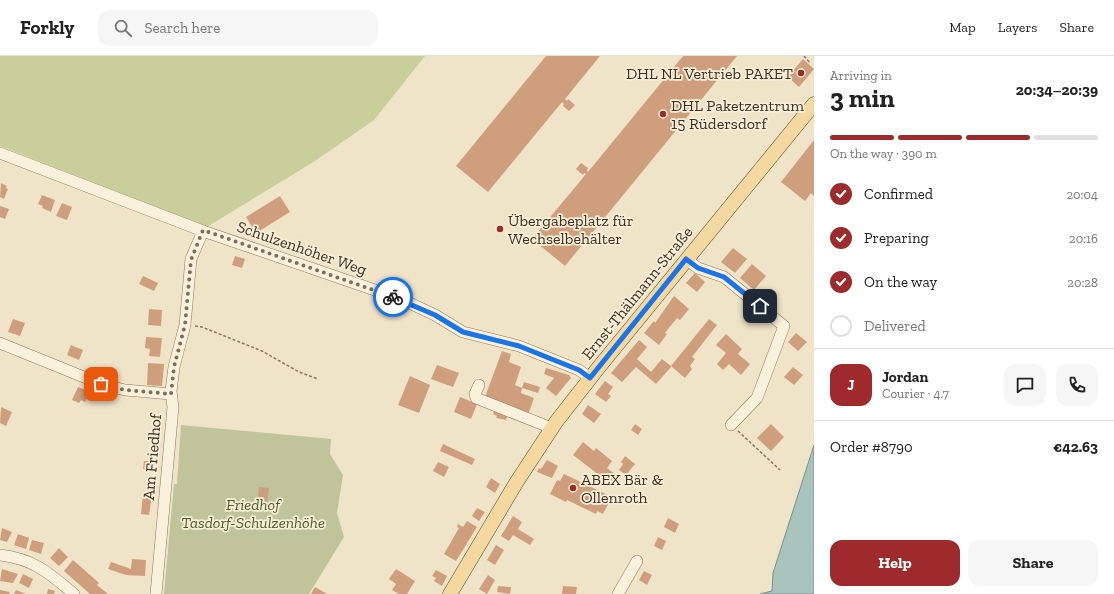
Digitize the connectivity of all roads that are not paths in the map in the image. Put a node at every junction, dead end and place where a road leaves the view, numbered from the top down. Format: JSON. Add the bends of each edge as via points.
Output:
{"nodes":[{"id":1,"x":814,"y":104,"type":"edge"},
{"id":2,"x":0,"y":153,"type":"edge"},
{"id":3,"x":203,"y":230,"type":"junction"},
{"id":4,"x":681,"y":262,"type":"junction"},
{"id":5,"x":0,"y":343,"type":"edge"},
{"id":6,"x":590,"y":378,"type":"junction"},
{"id":7,"x":479,"y":385,"type":"dead end"},
{"id":8,"x":171,"y":394,"type":"junction"},
{"id":9,"x":731,"y":425,"type":"road end"},
{"id":10,"x":551,"y":430,"type":"junction"},
{"id":11,"x":0,"y":555,"type":"edge"},
{"id":12,"x":637,"y":562,"type":"dead end"},
{"id":13,"x":74,"y":594,"type":"edge"},
{"id":14,"x":156,"y":594,"type":"edge"},
{"id":15,"x":450,"y":594,"type":"edge"},
{"id":16,"x":618,"y":594,"type":"edge"}],
"edges":[{"from":1,"to":4,"type":"main road","name":"Ernst-Thälmann-Straße"},
{"from":2,"to":3,"type":"street","name":"Schulzenhöher Weg"},
{"from":3,"to":6,"type":"street","name":"Schulzenhöher Weg","via":[[401,299],[463,332],[519,346],[579,370]]},
{"from":3,"to":8,"type":"street","name":"Am Friedhof","via":[[191,260],[185,325],[174,367]]},
{"from":4,"to":6,"type":"main road","name":"Ernst-Thälmann-Straße"},
{"from":4,"to":9,"type":"street","via":[[724,277],[784,326],[757,398]]},
{"from":5,"to":8,"type":"street","via":[[101,384],[125,390]]},
{"from":6,"to":10,"type":"main road","name":"Ernst-Thälmann-Straße"},
{"from":7,"to":10,"type":"street","via":[[476,398],[544,424]]},
{"from":8,"to":14,"type":"street","name":"Am Friedhof","via":[[173,407]]},
{"from":10,"to":15,"type":"main road","name":"Ernst-Thälmann-Straße","via":[[516,483]]},
{"from":11,"to":13,"type":"street","via":[[24,559],[46,570]]},
{"from":12,"to":16,"type":"street"}]}
